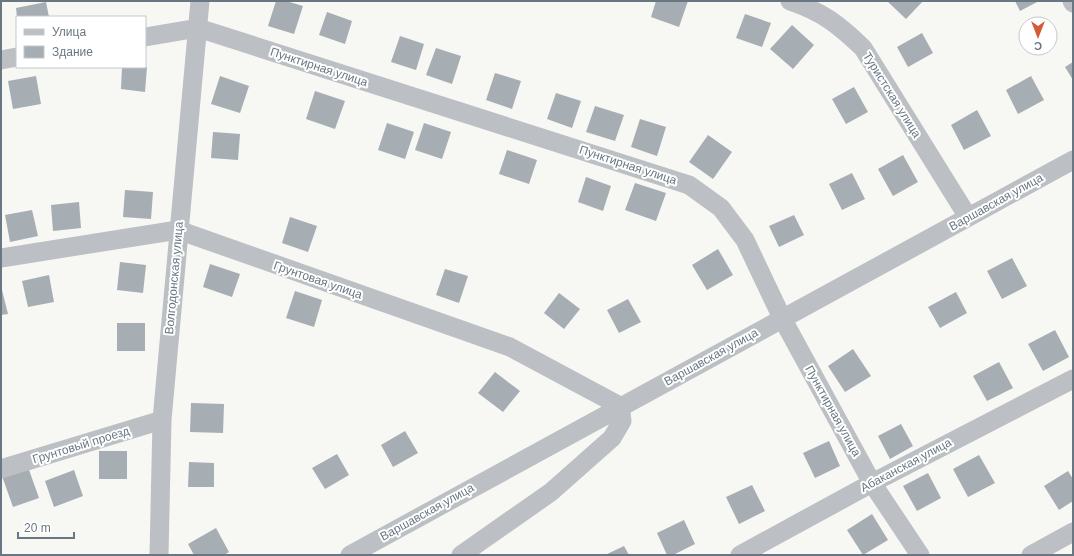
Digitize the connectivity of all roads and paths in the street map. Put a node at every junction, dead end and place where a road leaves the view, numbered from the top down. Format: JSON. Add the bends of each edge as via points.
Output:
{"nodes":[{"id":1,"x":200,"y":1,"type":"edge"},
{"id":2,"x":790,"y":1,"type":"edge"},
{"id":3,"x":198,"y":28,"type":"junction"},
{"id":4,"x":146,"y":37,"type":"edge"},
{"id":5,"x":16,"y":57,"type":"edge"},
{"id":6,"x":1,"y":60,"type":"edge"},
{"id":7,"x":1073,"y":160,"type":"edge"},
{"id":8,"x":968,"y":218,"type":"junction"},
{"id":9,"x":178,"y":230,"type":"junction"},
{"id":10,"x":1,"y":258,"type":"edge"},
{"id":11,"x":782,"y":318,"type":"junction"},
{"id":12,"x":1073,"y":379,"type":"edge"},
{"id":13,"x":620,"y":406,"type":"junction"},
{"id":14,"x":162,"y":420,"type":"junction"},
{"id":15,"x":1,"y":469,"type":"edge"},
{"id":16,"x":872,"y":483,"type":"junction"},
{"id":17,"x":1073,"y":532,"type":"edge"},
{"id":18,"x":159,"y":555,"type":"edge"},
{"id":19,"x":350,"y":555,"type":"edge"},
{"id":20,"x":461,"y":555,"type":"edge"},
{"id":21,"x":740,"y":555,"type":"edge"},
{"id":22,"x":920,"y":555,"type":"edge"},
{"id":23,"x":1031,"y":555,"type":"edge"}],
"edges":[{"from":1,"to":3,"type":"street","name":"Волгодонская улица"},
{"from":2,"to":8,"type":"street","name":"Туристская улица","via":[[812,8],[840,25],[863,48]]},
{"from":3,"to":4,"type":"street","name":"Пунктирная улица"},
{"from":3,"to":9,"type":"street","name":"Волгодонская улица"},
{"from":3,"to":11,"type":"street","name":"Пунктирная улица","via":[[689,185],[721,208],[745,240]]},
{"from":5,"to":6,"type":"street"},
{"from":7,"to":8,"type":"street","name":"Варшавская улица"},
{"from":8,"to":11,"type":"street","name":"Варшавская улица"},
{"from":9,"to":10,"type":"street","name":"Грунтовая улица"},
{"from":9,"to":13,"type":"street","name":"Грунтовая улица","via":[[510,347]]},
{"from":9,"to":14,"type":"street","name":"Волгодонская улица"},
{"from":11,"to":13,"type":"street","name":"Варшавская улица"},
{"from":11,"to":16,"type":"street","name":"Пунктирная улица"},
{"from":12,"to":16,"type":"street","name":"Абаканская улица"},
{"from":13,"to":19,"type":"street","name":"Варшавская улица"},
{"from":13,"to":20,"type":"street","via":[[622,421],[612,438],[551,492]]},
{"from":14,"to":15,"type":"street","name":"Грунтовый проезд"},
{"from":14,"to":18,"type":"street","name":"Волгодонская улица"},
{"from":16,"to":21,"type":"street","name":"Абаканская улица"},
{"from":16,"to":22,"type":"street","name":"Пунктирная улица"},
{"from":17,"to":23,"type":"street"}]}
